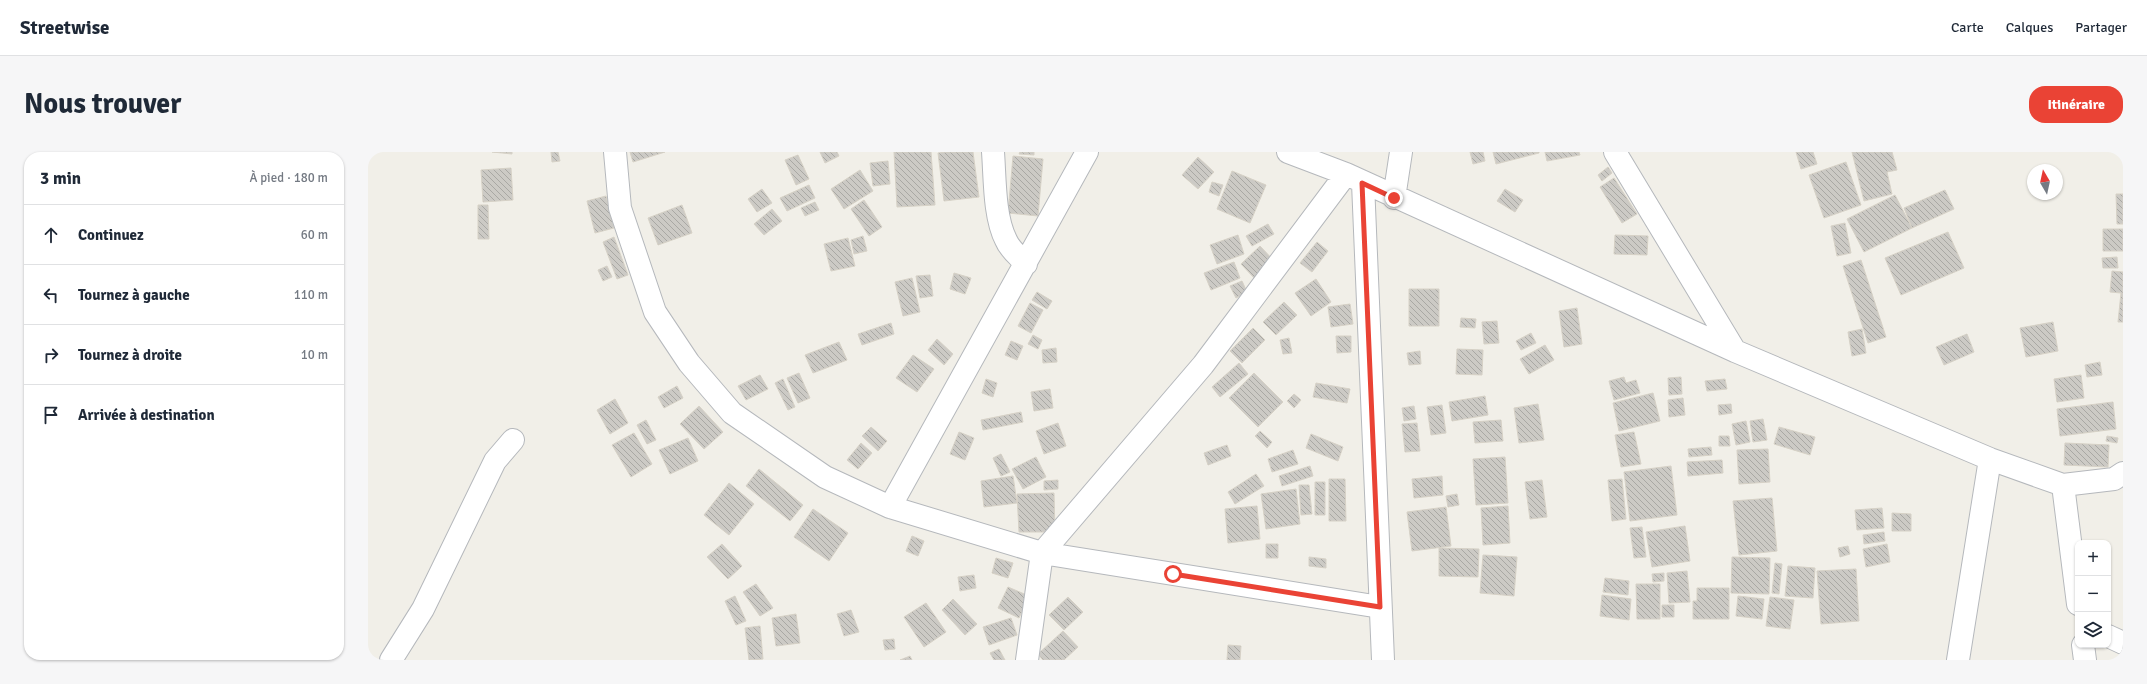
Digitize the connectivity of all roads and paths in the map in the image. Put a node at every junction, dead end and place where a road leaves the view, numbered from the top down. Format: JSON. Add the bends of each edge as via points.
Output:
{"nodes":[{"id":1,"x":615,"y":152,"type":"edge"},
{"id":2,"x":993,"y":152,"type":"edge"},
{"id":3,"x":1087,"y":152,"type":"edge"},
{"id":4,"x":1288,"y":152,"type":"edge"},
{"id":5,"x":1401,"y":152,"type":"edge"},
{"id":6,"x":1615,"y":152,"type":"edge"},
{"id":7,"x":1354,"y":179,"type":"junction"},
{"id":8,"x":1394,"y":198,"type":"junction"},
{"id":9,"x":1026,"y":264,"type":"junction"},
{"id":10,"x":1735,"y":351,"type":"junction"},
{"id":11,"x":513,"y":440,"type":"dead end"},
{"id":12,"x":1990,"y":459,"type":"junction"},
{"id":13,"x":2123,"y":473,"type":"edge"},
{"id":14,"x":2063,"y":485,"type":"junction"},
{"id":15,"x":890,"y":507,"type":"junction"},
{"id":16,"x":1042,"y":553,"type":"junction"},
{"id":17,"x":2075,"y":580,"type":"edge"},
{"id":18,"x":1380,"y":607,"type":"junction"},
{"id":19,"x":2111,"y":637,"type":"edge"},
{"id":20,"x":2123,"y":642,"type":"edge"},
{"id":21,"x":2083,"y":648,"type":"edge"},
{"id":22,"x":391,"y":660,"type":"edge"},
{"id":23,"x":1027,"y":660,"type":"edge"},
{"id":24,"x":1383,"y":660,"type":"edge"},
{"id":25,"x":1958,"y":660,"type":"edge"},
{"id":26,"x":2085,"y":660,"type":"edge"}],
"edges":[{"from":1,"to":15,"type":"street","via":[[620,208],[655,312],[689,363],[732,413],[825,477]]},
{"from":2,"to":9,"type":"street","via":[[1000,224],[1011,250]]},
{"from":3,"to":9,"type":"street"},
{"from":4,"to":7,"type":"street"},
{"from":5,"to":8,"type":"street"},
{"from":6,"to":10,"type":"street"},
{"from":7,"to":8,"type":"street"},
{"from":7,"to":16,"type":"street","via":[[1203,365]]},
{"from":7,"to":18,"type":"street"},
{"from":8,"to":10,"type":"street"},
{"from":9,"to":15,"type":"street"},
{"from":10,"to":12,"type":"street"},
{"from":11,"to":22,"type":"street","via":[[495,461],[424,609]]},
{"from":12,"to":14,"type":"street"},
{"from":12,"to":25,"type":"street"},
{"from":13,"to":14,"type":"street","via":[[2114,479]]},
{"from":14,"to":17,"type":"street"},
{"from":15,"to":16,"type":"street"},
{"from":16,"to":18,"type":"street"},
{"from":16,"to":23,"type":"street"},
{"from":18,"to":24,"type":"street"},
{"from":19,"to":20,"type":"street"},
{"from":21,"to":26,"type":"street"}]}
